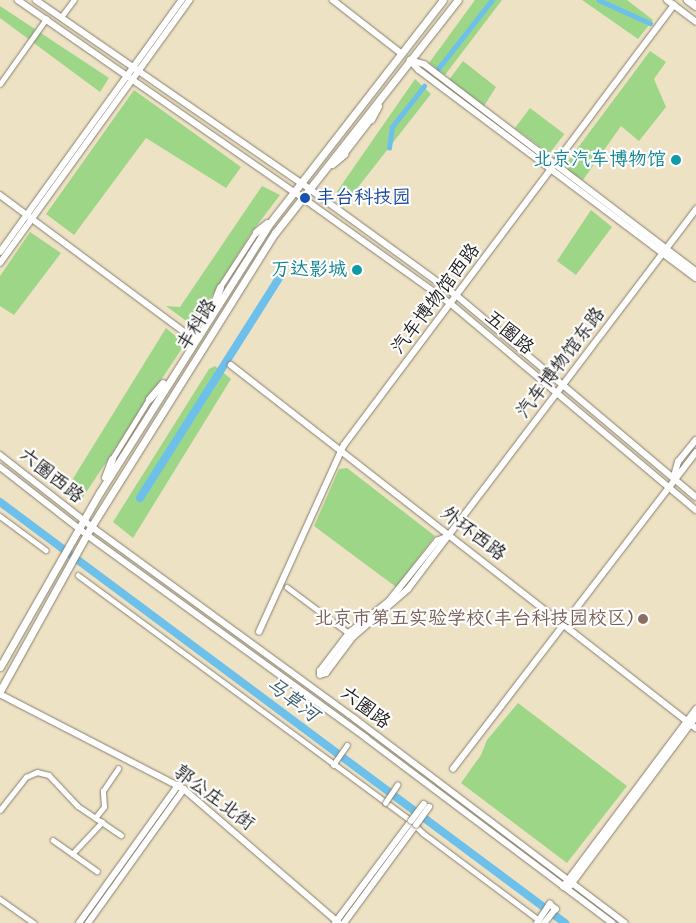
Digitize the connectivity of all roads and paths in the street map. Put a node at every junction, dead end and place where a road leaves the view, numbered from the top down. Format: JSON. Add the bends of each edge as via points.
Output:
{"nodes":[{"id":1,"x":18,"y":0,"type":"edge"},
{"id":2,"x":36,"y":0,"type":"edge"},
{"id":3,"x":74,"y":0,"type":"edge"},
{"id":4,"x":182,"y":0,"type":"edge"},
{"id":5,"x":190,"y":0,"type":"edge"},
{"id":6,"x":333,"y":0,"type":"edge"},
{"id":7,"x":443,"y":0,"type":"edge"},
{"id":8,"x":458,"y":0,"type":"edge"},
{"id":9,"x":667,"y":0,"type":"edge"},
{"id":10,"x":688,"y":0,"type":"edge"},
{"id":11,"x":674,"y":5,"type":"junction"},
{"id":12,"x":696,"y":6,"type":"edge"},
{"id":13,"x":62,"y":18,"type":"junction"},
{"id":14,"x":46,"y":19,"type":"junction"},
{"id":15,"x":696,"y":22,"type":"edge"},
{"id":16,"x":401,"y":53,"type":"junction"},
{"id":17,"x":410,"y":60,"type":"junction"},
{"id":18,"x":136,"y":68,"type":"junction"},
{"id":19,"x":130,"y":76,"type":"junction"},
{"id":20,"x":0,"y":84,"type":"edge"},
{"id":21,"x":382,"y":97,"type":"junction"},
{"id":22,"x":371,"y":119,"type":"joint"},
{"id":23,"x":344,"y":154,"type":"joint"},
{"id":24,"x":554,"y":167,"type":"junction"},
{"id":25,"x":324,"y":170,"type":"junction"},
{"id":26,"x":300,"y":182,"type":"junction"},
{"id":27,"x":309,"y":189,"type":"junction"},
{"id":28,"x":293,"y":191,"type":"junction"},
{"id":29,"x":0,"y":195,"type":"edge"},
{"id":30,"x":302,"y":198,"type":"junction"},
{"id":31,"x":696,"y":209,"type":"edge"},
{"id":32,"x":26,"y":215,"type":"junction"},
{"id":33,"x":275,"y":216,"type":"junction"},
{"id":34,"x":32,"y":219,"type":"junction"},
{"id":35,"x":256,"y":232,"type":"joint"},
{"id":36,"x":665,"y":251,"type":"junction"},
{"id":37,"x":0,"y":252,"type":"edge"},
{"id":38,"x":0,"y":263,"type":"edge"},
{"id":39,"x":696,"y":271,"type":"edge"},
{"id":40,"x":696,"y":278,"type":"edge"},
{"id":41,"x":220,"y":287,"type":"joint"},
{"id":42,"x":457,"y":296,"type":"junction"},
{"id":43,"x":451,"y":304,"type":"junction"},
{"id":44,"x":209,"y":317,"type":"junction"},
{"id":45,"x":195,"y":340,"type":"junction"},
{"id":46,"x":231,"y":365,"type":"dead end"},
{"id":47,"x":174,"y":372,"type":"junction"},
{"id":48,"x":563,"y":386,"type":"junction"},
{"id":49,"x":558,"y":393,"type":"junction"},
{"id":50,"x":149,"y":399,"type":"joint"},
{"id":51,"x":696,"y":440,"type":"edge"},
{"id":52,"x":341,"y":452,"type":"junction"},
{"id":53,"x":696,"y":452,"type":"edge"},
{"id":54,"x":0,"y":455,"type":"edge"},
{"id":55,"x":112,"y":459,"type":"joint"},
{"id":56,"x":0,"y":467,"type":"edge"},
{"id":57,"x":674,"y":478,"type":"junction"},
{"id":58,"x":668,"y":486,"type":"junction"},
{"id":59,"x":100,"y":492,"type":"junction"},
{"id":60,"x":696,"y":497,"type":"edge"},
{"id":61,"x":696,"y":510,"type":"edge"},
{"id":62,"x":0,"y":516,"type":"edge"},
{"id":63,"x":83,"y":520,"type":"junction"},
{"id":64,"x":91,"y":527,"type":"junction"},
{"id":65,"x":79,"y":528,"type":"junction"},
{"id":66,"x":87,"y":535,"type":"junction"},
{"id":67,"x":450,"y":535,"type":"junction"},
{"id":68,"x":46,"y":550,"type":"dead end"},
{"id":69,"x":78,"y":575,"type":"dead end"},
{"id":70,"x":287,"y":587,"type":"dead end"},
{"id":71,"x":564,"y":623,"type":"junction"},
{"id":72,"x":259,"y":632,"type":"dead end"},
{"id":73,"x":351,"y":635,"type":"junction"},
{"id":74,"x":0,"y":667,"type":"edge"},
{"id":75,"x":0,"y":692,"type":"edge"},
{"id":76,"x":696,"y":709,"type":"edge"},
{"id":77,"x":696,"y":717,"type":"edge"},
{"id":78,"x":691,"y":725,"type":"edge"},
{"id":79,"x":347,"y":745,"type":"dead end"},
{"id":80,"x":333,"y":764,"type":"junction"},
{"id":81,"x":118,"y":769,"type":"dead end"},
{"id":82,"x":453,"y":769,"type":"dead end"},
{"id":83,"x":397,"y":785,"type":"dead end"},
{"id":84,"x":181,"y":787,"type":"junction"},
{"id":85,"x":384,"y":803,"type":"junction"},
{"id":86,"x":427,"y":806,"type":"dead end"},
{"id":87,"x":0,"y":810,"type":"edge"},
{"id":88,"x":96,"y":818,"type":"junction"},
{"id":89,"x":102,"y":822,"type":"junction"},
{"id":90,"x":413,"y":823,"type":"junction"},
{"id":91,"x":121,"y":835,"type":"dead end"},
{"id":92,"x":53,"y":840,"type":"dead end"},
{"id":93,"x":72,"y":854,"type":"junction"},
{"id":94,"x":97,"y":871,"type":"dead end"},
{"id":95,"x":571,"y":881,"type":"junction"},
{"id":96,"x":565,"y":888,"type":"junction"},
{"id":97,"x":0,"y":899,"type":"edge"},
{"id":98,"x":337,"y":922,"type":"edge"},
{"id":99,"x":540,"y":922,"type":"edge"},
{"id":100,"x":34,"y":923,"type":"edge"},
{"id":101,"x":79,"y":923,"type":"edge"},
{"id":102,"x":88,"y":923,"type":"edge"},
{"id":103,"x":344,"y":923,"type":"edge"},
{"id":104,"x":612,"y":923,"type":"edge"},
{"id":105,"x":625,"y":923,"type":"edge"}],
"edges":[{"from":1,"to":14,"type":"street"},
{"from":2,"to":13,"type":"street"},
{"from":3,"to":13,"type":"street"},
{"from":4,"to":18,"type":"street"},
{"from":5,"to":18,"type":"street"},
{"from":6,"to":16,"type":"street"},
{"from":7,"to":16,"type":"main road","name":"丰科路"},
{"from":8,"to":17,"type":"main road","name":"丰科路"},
{"from":9,"to":11,"type":"main road"},
{"from":10,"to":12,"type":"highway"},
{"from":11,"to":15,"type":"main road"},
{"from":11,"to":24,"type":"street","name":"汽车博物馆西路"},
{"from":13,"to":18,"type":"street"},
{"from":14,"to":19,"type":"street"},
{"from":14,"to":20,"type":"street"},
{"from":16,"to":26,"type":"main road","name":"丰科路"},
{"from":17,"to":21,"type":"main road","name":"丰科路"},
{"from":17,"to":24,"type":"street","via":[[418,70]]},
{"from":18,"to":19,"type":"street"},
{"from":18,"to":26,"type":"street"},
{"from":19,"to":28,"type":"street"},
{"from":19,"to":32,"type":"street"},
{"from":19,"to":34,"type":"street"},
{"from":21,"to":22,"type":"main road"},
{"from":21,"to":25,"type":"main road","name":"丰科路"},
{"from":22,"to":23,"type":"street"},
{"from":23,"to":25,"type":"main road"},
{"from":24,"to":36,"type":"street"},
{"from":24,"to":42,"type":"street","name":"汽车博物馆西路"},
{"from":25,"to":27,"type":"main road","name":"丰科路"},
{"from":26,"to":27,"type":"main road","name":"五圈路"},
{"from":26,"to":28,"type":"main road","name":"丰科路"},
{"from":27,"to":30,"type":"main road","name":"丰科路"},
{"from":27,"to":42,"type":"main road","name":"五圈路"},
{"from":28,"to":30,"type":"main road","name":"五圈路"},
{"from":28,"to":33,"type":"main road","name":"丰科路"},
{"from":29,"to":32,"type":"street"},
{"from":30,"to":43,"type":"main road","name":"五圈路"},
{"from":30,"to":64,"type":"main road","name":"丰科路","via":[[275,233]]},
{"from":31,"to":36,"type":"street","name":"汽车博物馆东路"},
{"from":32,"to":34,"type":"street"},
{"from":32,"to":37,"type":"street"},
{"from":33,"to":35,"type":"main road"},
{"from":33,"to":44,"type":"main road","name":"丰科路"},
{"from":34,"to":38,"type":"street"},
{"from":34,"to":45,"type":"street"},
{"from":35,"to":41,"type":"street","name":"丰科路"},
{"from":36,"to":39,"type":"street"},
{"from":36,"to":40,"type":"street"},
{"from":36,"to":48,"type":"street","name":"汽车博物馆东路"},
{"from":41,"to":44,"type":"main road"},
{"from":42,"to":43,"type":"street","name":"汽车博物馆西路"},
{"from":42,"to":48,"type":"main road","name":"五圈路"},
{"from":43,"to":49,"type":"main road","name":"五圈路"},
{"from":43,"to":52,"type":"street","name":"汽车博物馆西路"},
{"from":44,"to":45,"type":"main road","name":"丰科路"},
{"from":45,"to":47,"type":"main road","name":"丰科路"},
{"from":46,"to":52,"type":"street","name":"外环西路"},
{"from":47,"to":50,"type":"main road"},
{"from":47,"to":59,"type":"main road","name":"丰科路"},
{"from":48,"to":49,"type":"street","name":"汽车博物馆东路"},
{"from":48,"to":57,"type":"main road","name":"五圈路"},
{"from":49,"to":58,"type":"main road","name":"五圈路"},
{"from":49,"to":67,"type":"street","name":"汽车博物馆东路"},
{"from":50,"to":55,"type":"street"},
{"from":51,"to":57,"type":"street","via":[[678,462]]},
{"from":52,"to":67,"type":"street","name":"外环西路"},
{"from":52,"to":72,"type":"street","name":"汽车博物馆西路"},
{"from":53,"to":57,"type":"street"},
{"from":54,"to":63,"type":"main road","name":"六圈西路"},
{"from":55,"to":59,"type":"main road"},
{"from":56,"to":65,"type":"main road","name":"六圈西路"},
{"from":57,"to":58,"type":"street"},
{"from":57,"to":60,"type":"main road","name":"五圈路"},
{"from":58,"to":61,"type":"main road","name":"五圈路"},
{"from":58,"to":71,"type":"street"},
{"from":59,"to":63,"type":"main road","name":"丰科路"},
{"from":62,"to":68,"type":"street"},
{"from":63,"to":64,"type":"main road","name":"六圈路"},
{"from":63,"to":65,"type":"main road","name":"丰科路"},
{"from":64,"to":66,"type":"main road","name":"丰科路"},
{"from":64,"to":95,"type":"main road","name":"六圈路"},
{"from":65,"to":66,"type":"main road","name":"六圈路"},
{"from":65,"to":74,"type":"main road","name":"丰科路"},
{"from":66,"to":75,"type":"main road","name":"丰科路"},
{"from":66,"to":96,"type":"main road","name":"六圈路"},
{"from":67,"to":71,"type":"street","name":"外环西路"},
{"from":67,"to":73,"type":"street","name":"汽车博物馆东路","via":[[437,541],[389,601]]},
{"from":69,"to":80,"type":"street"},
{"from":70,"to":73,"type":"street"},
{"from":71,"to":78,"type":"street","name":"外环西路"},
{"from":71,"to":82,"type":"street"},
{"from":73,"to":73,"type":"street","via":[[320,671],[320,675],[326,673]]},
{"from":75,"to":84,"type":"street","name":"郭公庄北街"},
{"from":76,"to":78,"type":"street"},
{"from":77,"to":78,"type":"street"},
{"from":78,"to":95,"type":"street"},
{"from":79,"to":80,"type":"street"},
{"from":80,"to":85,"type":"street"},
{"from":81,"to":88,"type":"street","via":[[103,791],[104,807]]},
{"from":83,"to":85,"type":"street","bridge":true},
{"from":84,"to":98,"type":"street","name":"郭公庄北街"},
{"from":84,"to":101,"type":"main road"},
{"from":84,"to":102,"type":"main road"},
{"from":85,"to":99,"type":"street"},
{"from":86,"to":90,"type":"street","bridge":true},
{"from":87,"to":88,"type":"street","via":[[26,777],[37,772],[60,783],[78,806]]},
{"from":88,"to":89,"type":"street"},
{"from":89,"to":91,"type":"street"},
{"from":89,"to":93,"type":"street"},
{"from":90,"to":98,"type":"street"},
{"from":90,"to":103,"type":"street"},
{"from":92,"to":93,"type":"street"},
{"from":93,"to":94,"type":"street"},
{"from":95,"to":96,"type":"street"},
{"from":95,"to":105,"type":"main road","name":"六圈路"},
{"from":96,"to":104,"type":"main road","name":"六圈路"},
{"from":97,"to":100,"type":"street"}]}
